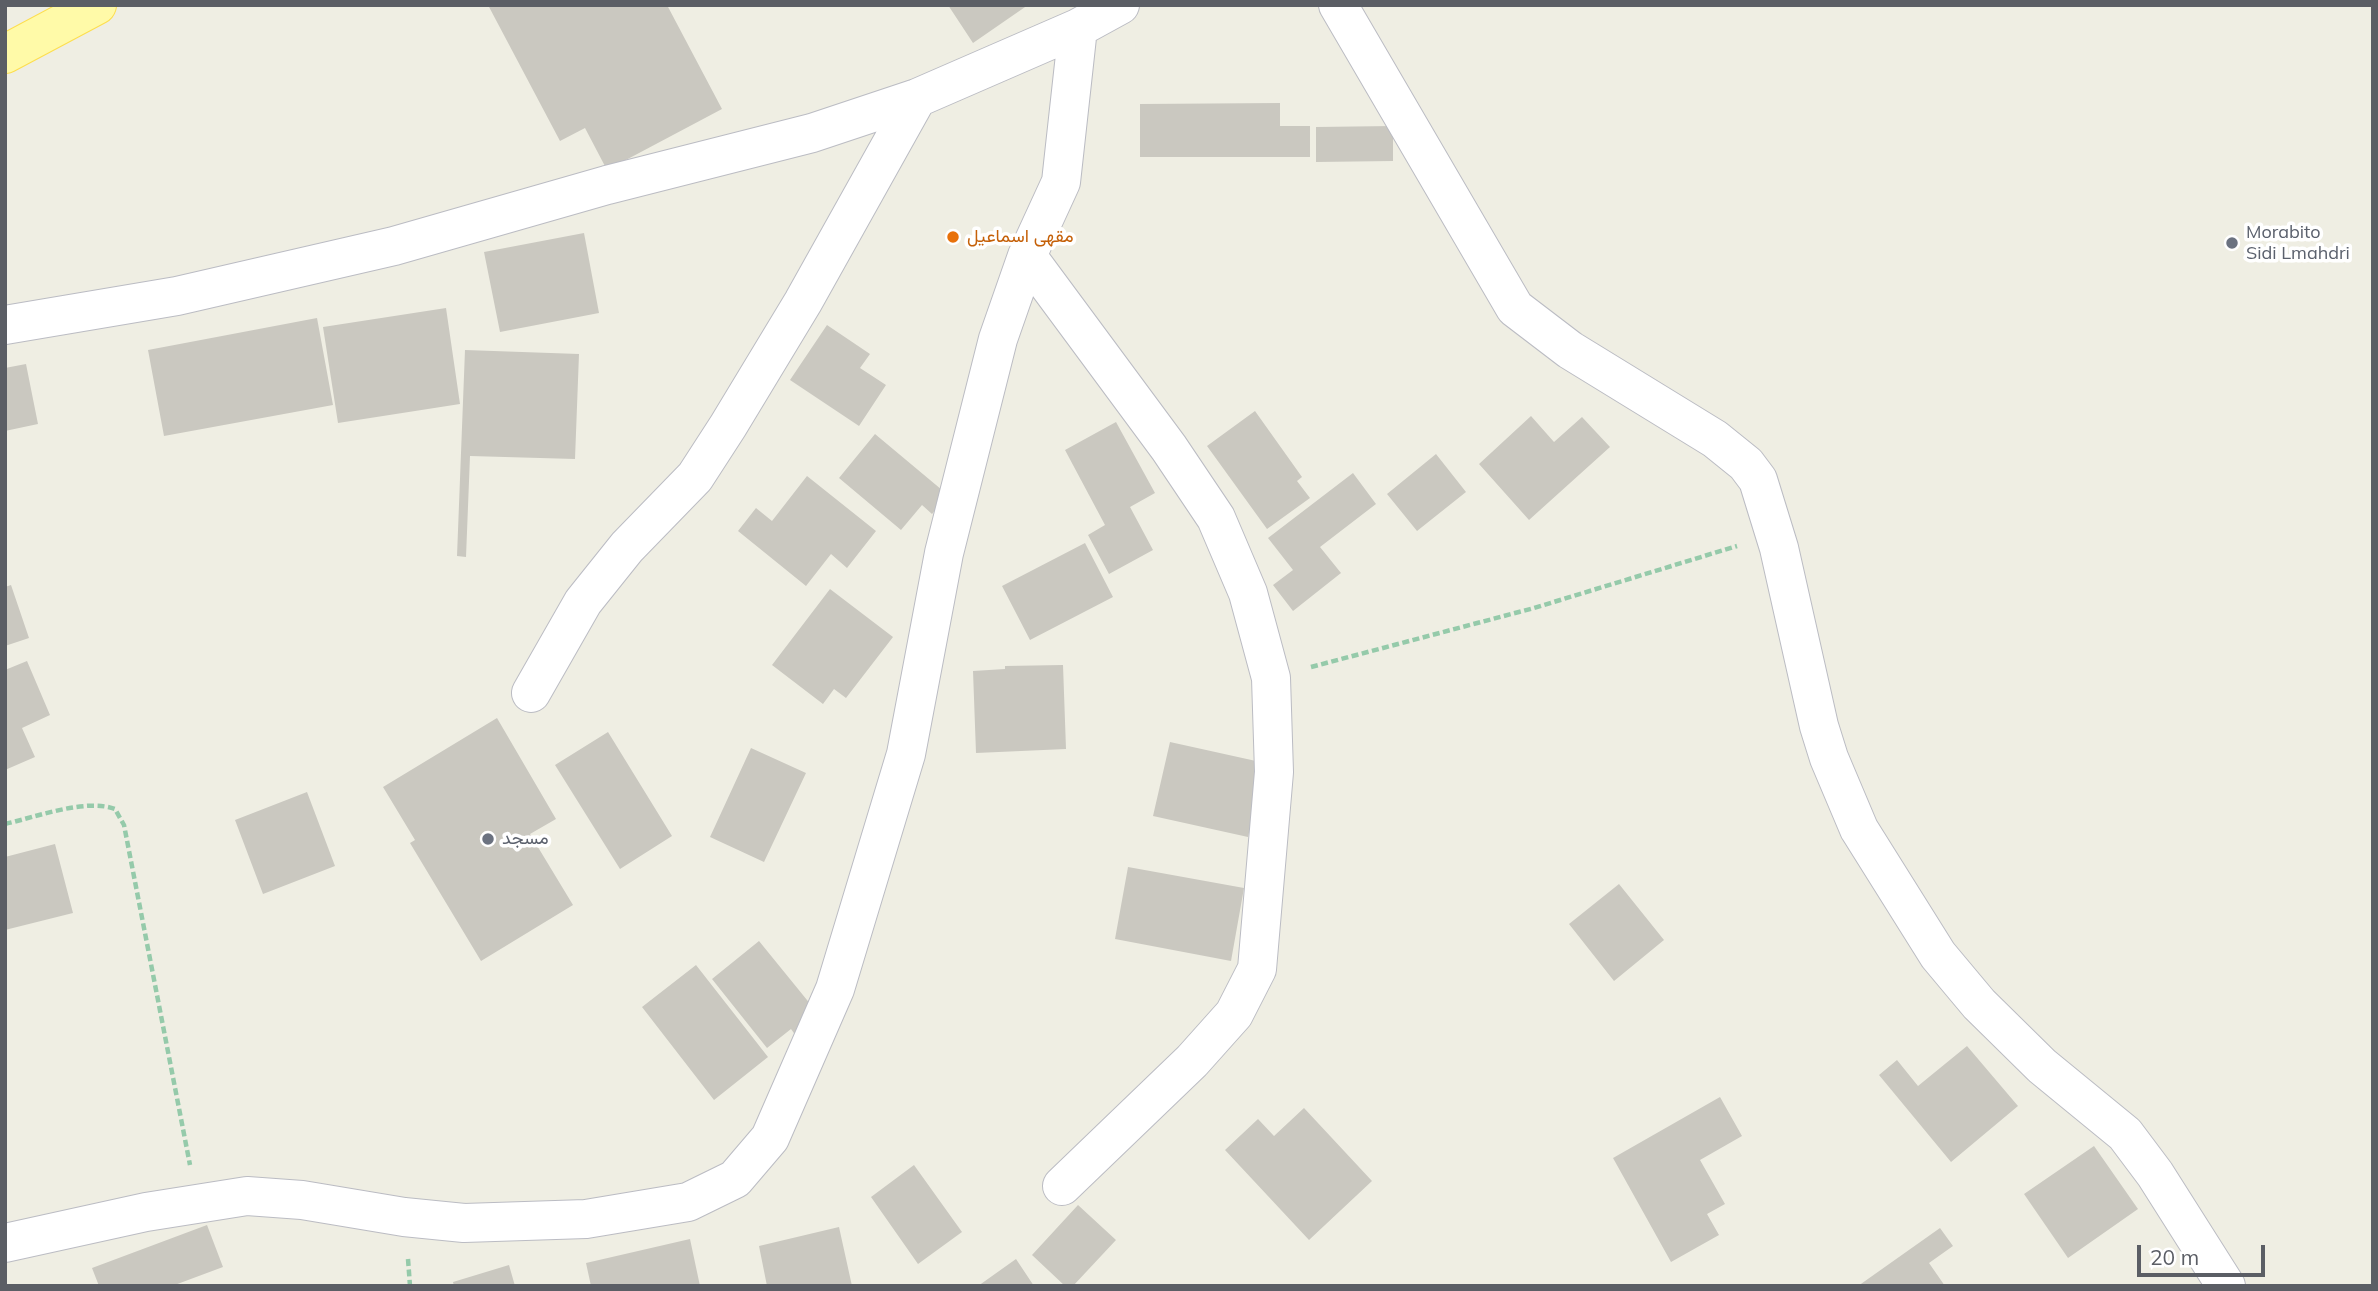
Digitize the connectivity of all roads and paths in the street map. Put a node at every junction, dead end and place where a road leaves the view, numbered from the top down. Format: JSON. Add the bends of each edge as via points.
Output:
{"nodes":[{"id":1,"x":97,"y":5,"type":"edge"},
{"id":2,"x":1120,"y":5,"type":"edge"},
{"id":3,"x":1338,"y":5,"type":"edge"},
{"id":4,"x":1078,"y":28,"type":"junction"},
{"id":5,"x":5,"y":54,"type":"edge"},
{"id":6,"x":917,"y":98,"type":"junction"},
{"id":7,"x":1027,"y":256,"type":"junction"},
{"id":8,"x":5,"y":325,"type":"edge"},
{"id":9,"x":1775,"y":535,"type":"junction"},
{"id":10,"x":1271,"y":678,"type":"junction"},
{"id":11,"x":531,"y":693,"type":"dead end"},
{"id":12,"x":5,"y":824,"type":"edge"},
{"id":13,"x":1062,"y":1186,"type":"dead end"},
{"id":14,"x":197,"y":1204,"type":"junction"},
{"id":15,"x":5,"y":1243,"type":"edge"},
{"id":16,"x":2227,"y":1286,"type":"edge"}],
"edges":[{"from":1,"to":5,"type":"main road"},
{"from":2,"to":4,"type":"street"},
{"from":3,"to":9,"type":"street","via":[[1515,308],[1570,350],[1715,439],[1746,464],[1758,480]]},
{"from":4,"to":6,"type":"street"},
{"from":4,"to":7,"type":"street","via":[[1061,182]]},
{"from":6,"to":8,"type":"street","via":[[812,133],[394,246],[177,296]]},
{"from":6,"to":11,"type":"street","via":[[803,302],[695,477],[627,547],[583,602]]},
{"from":7,"to":10,"type":"street","via":[[1216,518],[1248,593]]},
{"from":7,"to":14,"type":"street","via":[[998,339],[944,553],[906,754],[835,989],[770,1138],[735,1179],[688,1202],[586,1219],[464,1223],[247,1196]]},
{"from":9,"to":10,"type":"path","via":[[1534,608]]},
{"from":9,"to":16,"type":"street","via":[[1819,726],[1859,829],[1938,955],[1979,1004],[2042,1066],[2125,1133]]},
{"from":10,"to":13,"type":"street","via":[[1274,772],[1257,969],[1234,1014],[1192,1061]]},
{"from":12,"to":14,"type":"path","via":[[103,804],[120,817]]},
{"from":14,"to":15,"type":"street"}]}
